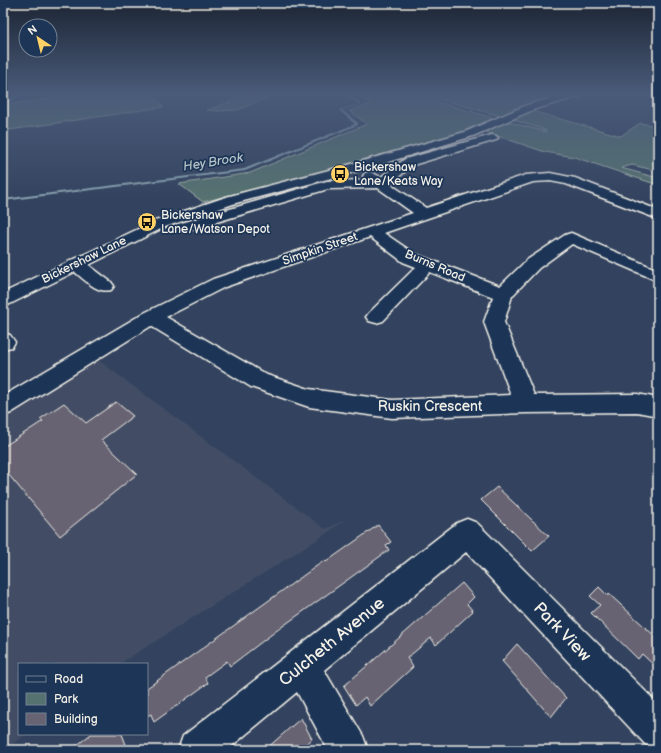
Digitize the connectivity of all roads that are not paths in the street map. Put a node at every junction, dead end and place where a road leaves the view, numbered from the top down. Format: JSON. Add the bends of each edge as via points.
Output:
{"nodes":[{"id":1,"x":480,"y":129,"type":"edge"},
{"id":2,"x":492,"y":138,"type":"dead end"},
{"id":3,"x":357,"y":167,"type":"junction"},
{"id":4,"x":382,"y":184,"type":"junction"},
{"id":5,"x":424,"y":214,"type":"junction"},
{"id":6,"x":658,"y":215,"type":"edge"},
{"id":7,"x":183,"y":227,"type":"dead end"},
{"id":8,"x":372,"y":231,"type":"junction"},
{"id":9,"x":76,"y":264,"type":"junction"},
{"id":10,"x":427,"y":265,"type":"junction"},
{"id":11,"x":658,"y":276,"type":"edge"},
{"id":12,"x":105,"y":286,"type":"dead end"},
{"id":13,"x":503,"y":294,"type":"junction"},
{"id":14,"x":3,"y":300,"type":"edge"},
{"id":15,"x":151,"y":317,"type":"junction"},
{"id":16,"x":376,"y":317,"type":"dead end"},
{"id":17,"x":526,"y":404,"type":"junction"},
{"id":18,"x":658,"y":406,"type":"edge"},
{"id":19,"x":3,"y":407,"type":"edge"},
{"id":20,"x":467,"y":533,"type":"joint"},
{"id":21,"x":302,"y":666,"type":"junction"},
{"id":22,"x":658,"y":731,"type":"edge"},
{"id":23,"x":197,"y":750,"type":"edge"},
{"id":24,"x":349,"y":750,"type":"edge"}],
"edges":[{"from":1,"to":3,"type":"street","name":"Bickershaw Lane"},
{"from":2,"to":4,"type":"street","via":[[409,162]]},
{"from":3,"to":4,"type":"street"},
{"from":3,"to":9,"type":"street","name":"Bickershaw Lane","via":[[198,210],[160,224]]},
{"from":4,"to":5,"type":"street"},
{"from":4,"to":7,"type":"street","via":[[327,185]]},
{"from":5,"to":6,"type":"street","name":"Simpkin Street","via":[[531,178],[550,177],[570,181]]},
{"from":5,"to":8,"type":"street","name":"Simpkin Street"},
{"from":8,"to":10,"type":"street","name":"Burns Road","via":[[409,258]]},
{"from":8,"to":15,"type":"street","name":"Simpkin Street","via":[[219,283]]},
{"from":9,"to":12,"type":"street"},
{"from":9,"to":14,"type":"street","name":"Bickershaw Lane"},
{"from":10,"to":13,"type":"street","name":"Burns Road"},
{"from":10,"to":16,"type":"street"},
{"from":11,"to":13,"type":"street","via":[[571,238],[533,264]]},
{"from":13,"to":17,"type":"street","via":[[494,322]]},
{"from":15,"to":17,"type":"street","name":"Ruskin Crescent","via":[[259,381],[309,398],[392,409]]},
{"from":15,"to":19,"type":"street","name":"Simpkin Street"},
{"from":17,"to":18,"type":"street","name":"Ruskin Crescent","via":[[637,403]]},
{"from":20,"to":21,"type":"street","name":"Culcheth Avenue"},
{"from":20,"to":22,"type":"street","name":"Park View"},
{"from":21,"to":23,"type":"street","name":"Culcheth Avenue"},
{"from":21,"to":24,"type":"street"}]}
